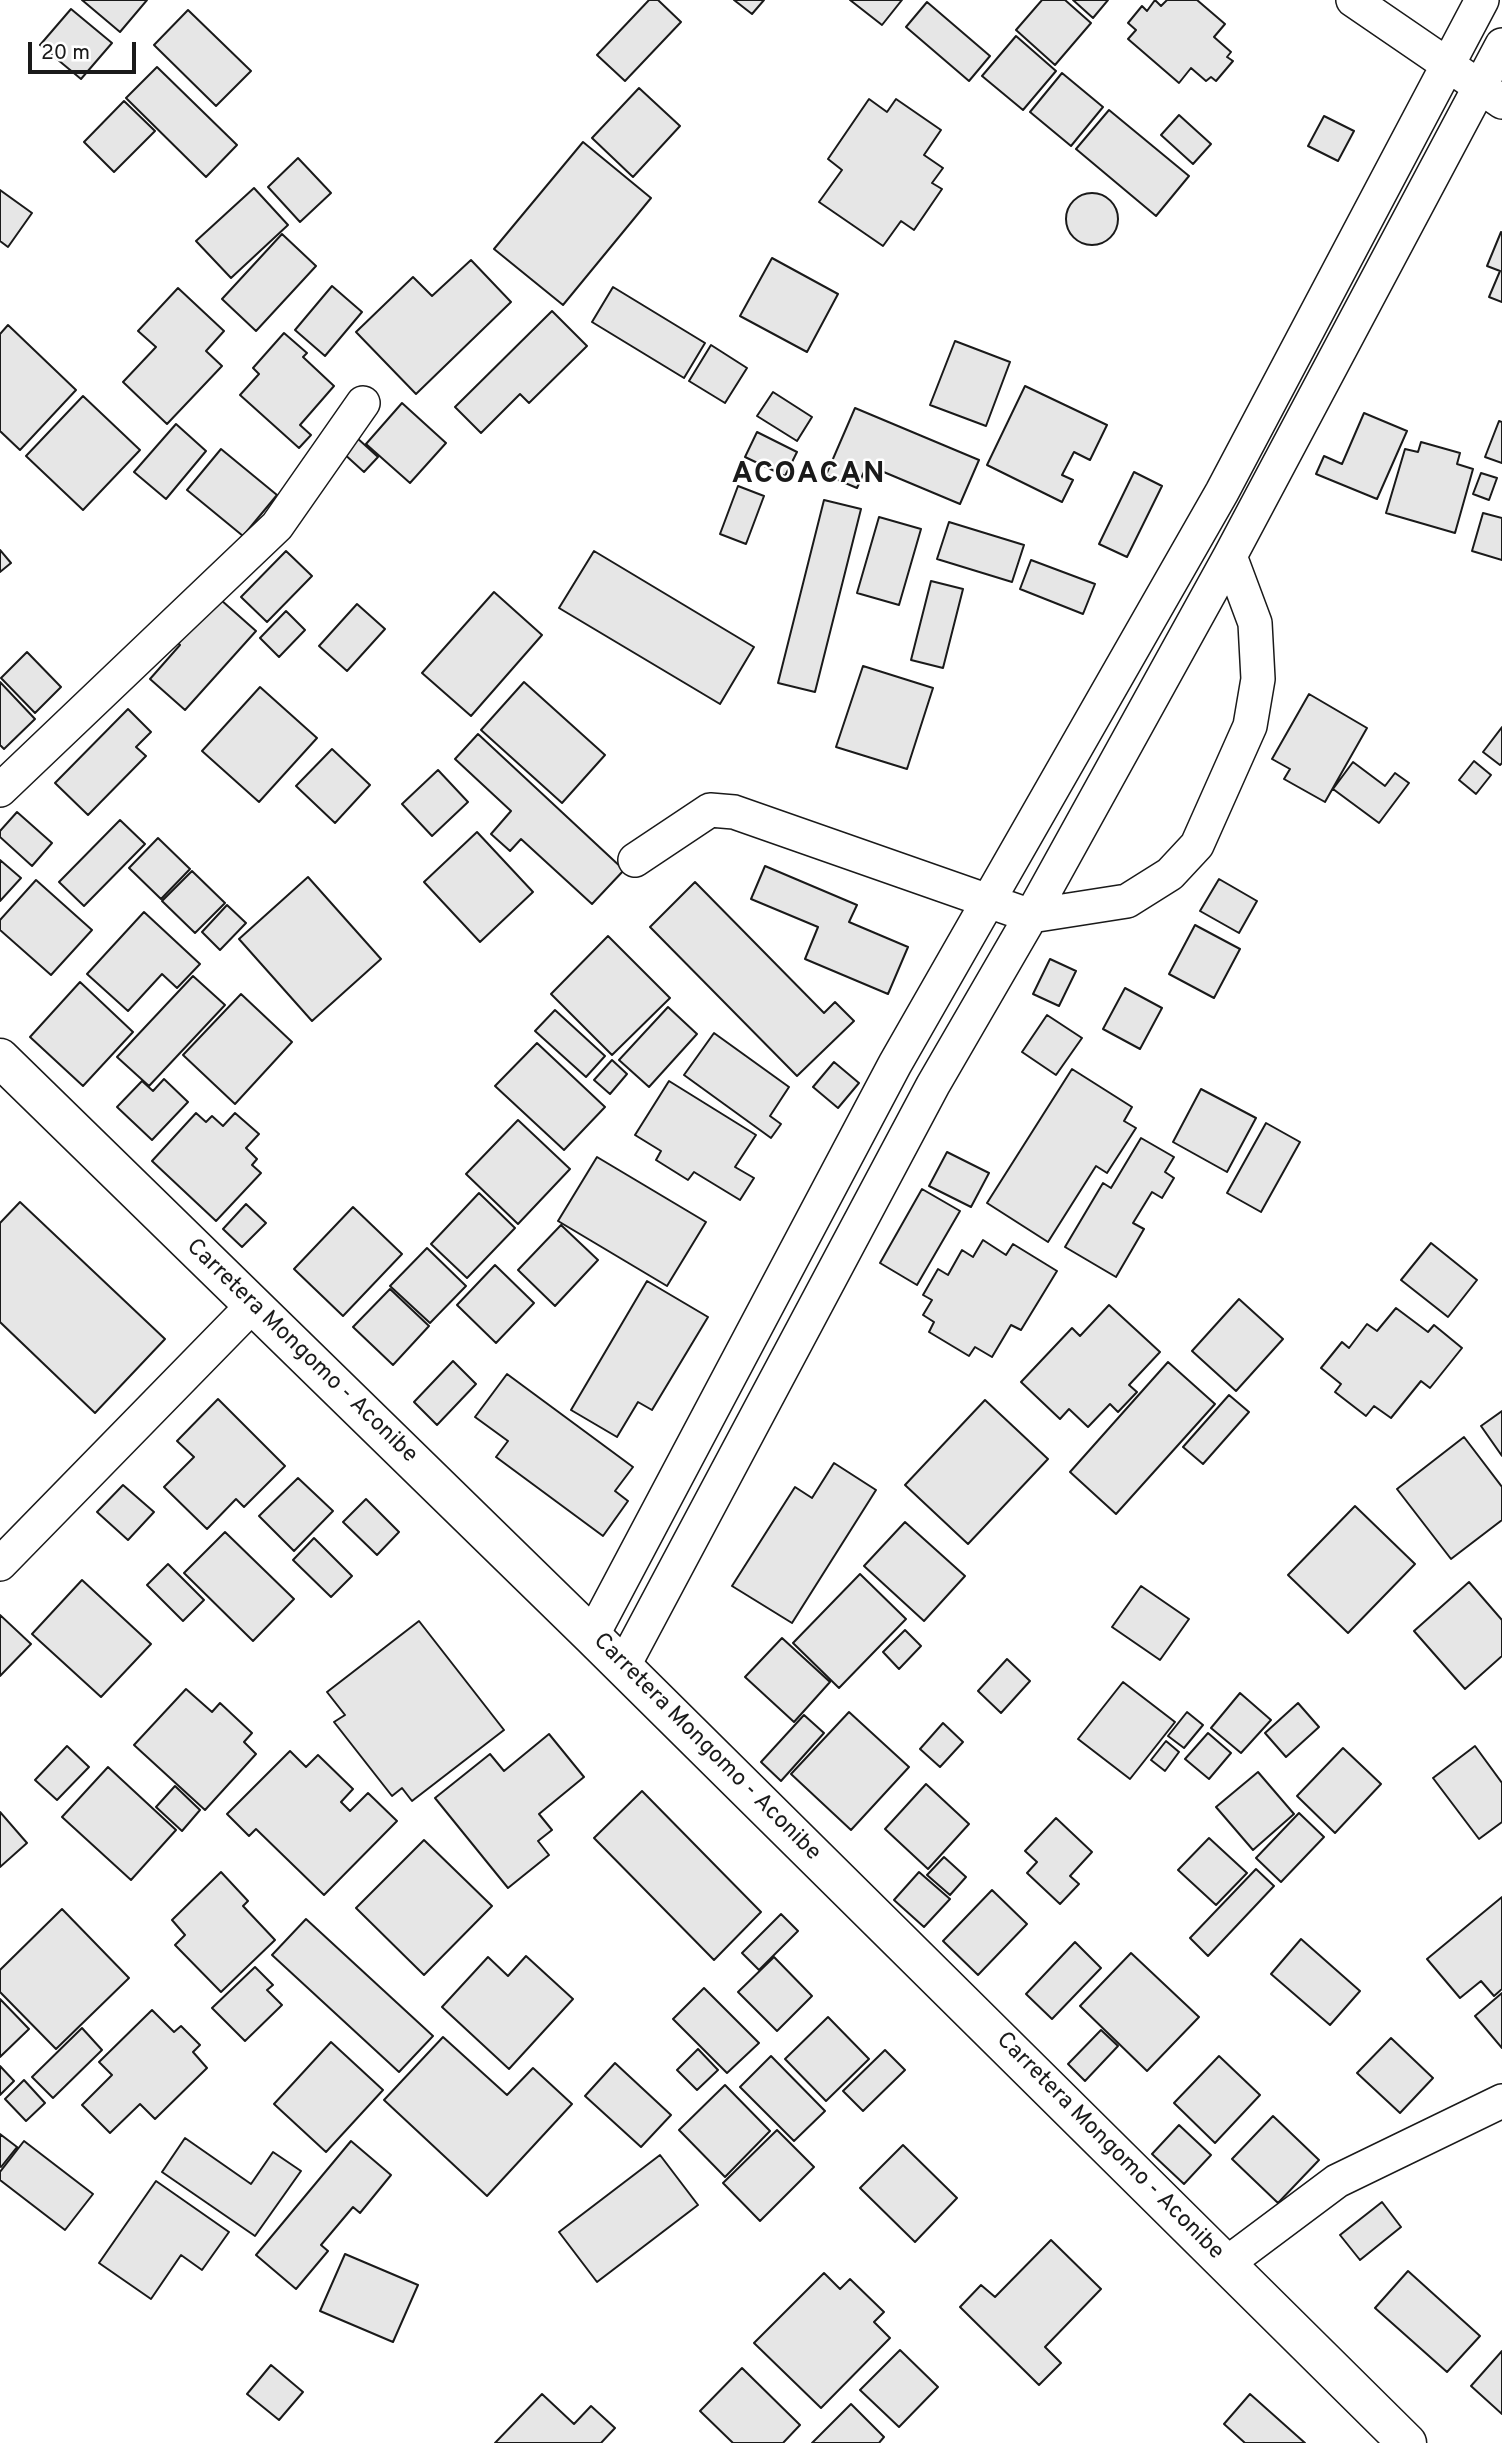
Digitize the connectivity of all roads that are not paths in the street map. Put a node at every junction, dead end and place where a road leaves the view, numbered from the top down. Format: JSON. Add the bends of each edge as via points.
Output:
{"nodes":[{"id":1,"x":1353,"y":0,"type":"edge"},
{"id":2,"x":1482,"y":0,"type":"edge"},
{"id":3,"x":1502,"y":45,"type":"edge"},
{"id":4,"x":1448,"y":67,"type":"junction"},
{"id":5,"x":1490,"y":95,"type":"edge"},
{"id":6,"x":363,"y":403,"type":"dead end"},
{"id":7,"x":1230,"y":556,"type":"junction"},
{"id":8,"x":0,"y":790,"type":"edge"},
{"id":9,"x":635,"y":860,"type":"dead end"},
{"id":10,"x":988,"y":903,"type":"junction"},
{"id":11,"x":1031,"y":916,"type":"junction"},
{"id":12,"x":0,"y":1058,"type":"edge"},
{"id":13,"x":253,"y":1305,"type":"junction"},
{"id":14,"x":0,"y":1564,"type":"edge"},
{"id":15,"x":592,"y":1636,"type":"junction"},
{"id":16,"x":623,"y":1667,"type":"junction"},
{"id":17,"x":1502,"y":2101,"type":"edge"},
{"id":18,"x":1226,"y":2264,"type":"junction"},
{"id":19,"x":1407,"y":2443,"type":"edge"}],
"edges":[{"from":1,"to":4,"type":"street"},
{"from":2,"to":4,"type":"street"},
{"from":3,"to":5,"type":"street"},
{"from":4,"to":5,"type":"street"},
{"from":4,"to":10,"type":"street","via":[[1222,492]]},
{"from":5,"to":7,"type":"street"},
{"from":6,"to":8,"type":"street","via":[[277,526]]},
{"from":7,"to":11,"type":"street"},
{"from":7,"to":11,"type":"street","via":[[1255,623],[1258,679],[1250,726],[1197,845],[1170,874],[1127,901]]},
{"from":9,"to":10,"type":"street","via":[[710,810],[734,812]]},
{"from":10,"to":11,"type":"street"},
{"from":10,"to":15,"type":"street","via":[[895,1064]]},
{"from":11,"to":16,"type":"street","via":[[933,1085]]},
{"from":12,"to":13,"type":"main road","name":"Carretera Mongomo - Aconibe"},
{"from":13,"to":14,"type":"street"},
{"from":13,"to":15,"type":"main road","name":"Carretera Mongomo - Aconibe"},
{"from":15,"to":16,"type":"main road","name":"Carretera Mongomo - Aconibe"},
{"from":16,"to":18,"type":"main road","name":"Carretera Mongomo - Aconibe"},
{"from":17,"to":18,"type":"street","via":[[1337,2181]]},
{"from":18,"to":19,"type":"main road","name":"Carretera Mongomo - Aconibe"}]}
